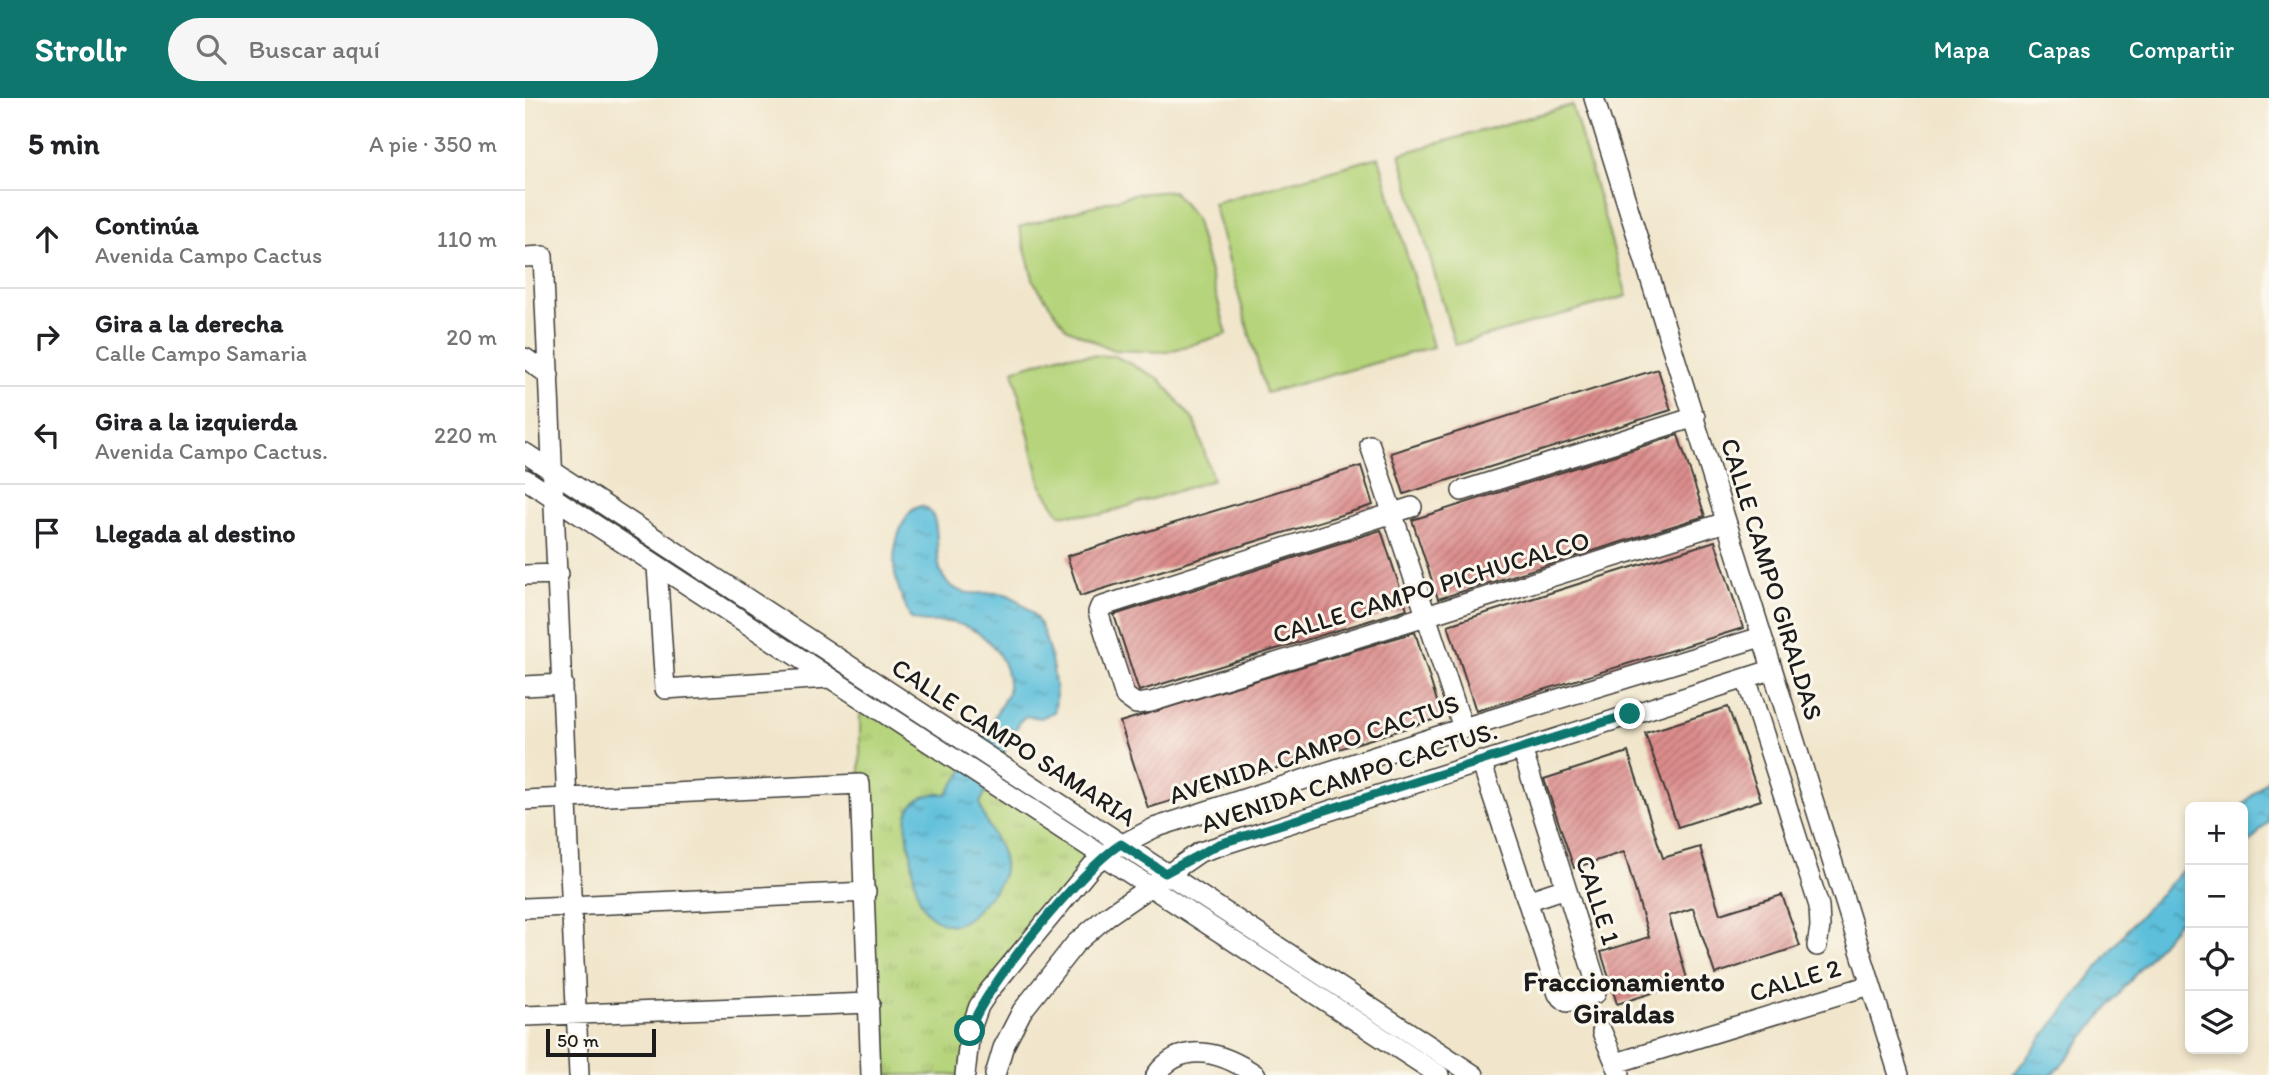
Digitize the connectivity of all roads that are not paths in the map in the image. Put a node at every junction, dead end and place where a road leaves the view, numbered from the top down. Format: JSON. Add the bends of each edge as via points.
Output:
{"nodes":[{"id":1,"x":1594,"y":98,"type":"edge"},
{"id":2,"x":534,"y":256,"type":"edge"},
{"id":3,"x":525,"y":358,"type":"edge"},
{"id":4,"x":549,"y":375,"type":"junction"},
{"id":5,"x":1695,"y":417,"type":"junction"},
{"id":6,"x":1370,"y":445,"type":"dead end"},
{"id":7,"x":525,"y":453,"type":"edge"},
{"id":8,"x":554,"y":471,"type":"junction"},
{"id":9,"x":525,"y":480,"type":"edge"},
{"id":10,"x":1462,"y":491,"type":"dead end"},
{"id":11,"x":555,"y":499,"type":"junction"},
{"id":12,"x":1412,"y":507,"type":"dead end"},
{"id":13,"x":1392,"y":513,"type":"junction"},
{"id":14,"x":1727,"y":522,"type":"junction"},
{"id":15,"x":657,"y":566,"type":"junction"},
{"id":16,"x":559,"y":574,"type":"junction"},
{"id":17,"x":525,"y":575,"type":"edge"},
{"id":18,"x":1426,"y":617,"type":"junction"},
{"id":19,"x":1761,"y":637,"type":"junction"},
{"id":20,"x":1771,"y":670,"type":"junction"},
{"id":21,"x":828,"y":678,"type":"junction"},
{"id":22,"x":1746,"y":678,"type":"junction"},
{"id":23,"x":563,"y":684,"type":"junction"},
{"id":24,"x":525,"y":686,"type":"edge"},
{"id":25,"x":1463,"y":728,"type":"junction"},
{"id":26,"x":1522,"y":748,"type":"junction"},
{"id":27,"x":1481,"y":761,"type":"junction"},
{"id":28,"x":568,"y":798,"type":"junction"},
{"id":29,"x":525,"y":800,"type":"edge"},
{"id":30,"x":1121,"y":844,"type":"junction"},
{"id":31,"x":1103,"y":857,"type":"junction"},
{"id":32,"x":1165,"y":873,"type":"junction"},
{"id":33,"x":1149,"y":886,"type":"junction"},
{"id":34,"x":1566,"y":888,"type":"junction"},
{"id":35,"x":866,"y":892,"type":"junction"},
{"id":36,"x":1527,"y":901,"type":"junction"},
{"id":37,"x":572,"y":906,"type":"junction"},
{"id":38,"x":525,"y":908,"type":"edge"},
{"id":39,"x":1817,"y":946,"type":"dead end"},
{"id":40,"x":1870,"y":985,"type":"junction"},
{"id":41,"x":870,"y":1003,"type":"junction"},
{"id":42,"x":577,"y":1014,"type":"junction"},
{"id":43,"x":525,"y":1016,"type":"edge"},
{"id":44,"x":1602,"y":1032,"type":"dead end"},
{"id":45,"x":1618,"y":1069,"type":"edge"},
{"id":46,"x":579,"y":1075,"type":"edge"},
{"id":47,"x":871,"y":1075,"type":"edge"},
{"id":48,"x":965,"y":1075,"type":"edge"},
{"id":49,"x":995,"y":1075,"type":"edge"},
{"id":50,"x":1156,"y":1075,"type":"edge"},
{"id":51,"x":1256,"y":1075,"type":"edge"},
{"id":52,"x":1439,"y":1075,"type":"edge"},
{"id":53,"x":1474,"y":1075,"type":"edge"},
{"id":54,"x":1898,"y":1075,"type":"edge"}],
"edges":[{"from":1,"to":5,"type":"street","name":"CALLE CAMPO GIRALDAS"},
{"from":2,"to":4,"type":"street"},
{"from":3,"to":4,"type":"street"},
{"from":4,"to":8,"type":"street"},
{"from":5,"to":10,"type":"street"},
{"from":5,"to":14,"type":"street","name":"CALLE CAMPO GIRALDAS"},
{"from":6,"to":13,"type":"street"},
{"from":7,"to":8,"type":"street","name":"CALLE CAMPO SAMARIA"},
{"from":8,"to":11,"type":"street"},
{"from":8,"to":30,"type":"street","name":"CALLE CAMPO SAMARIA"},
{"from":9,"to":11,"type":"street","name":"CALLE CAMPO SAMARIA"},
{"from":11,"to":15,"type":"street","name":"CALLE CAMPO SAMARIA"},
{"from":11,"to":16,"type":"street"},
{"from":12,"to":13,"type":"street"},
{"from":13,"to":18,"type":"street"},
{"from":13,"to":18,"type":"street","name":"CALLE CAMPO PICHUCALCO","via":[[1100,607],[1125,696],[1136,704],[1151,702]]},
{"from":14,"to":18,"type":"street","name":"CALLE CAMPO PICHUCALCO"},
{"from":14,"to":19,"type":"street","name":"CALLE CAMPO GIRALDAS"},
{"from":15,"to":21,"type":"street","name":"CALLE CAMPO SAMARIA"},
{"from":15,"to":21,"type":"street","via":[[665,689]]},
{"from":16,"to":17,"type":"street"},
{"from":16,"to":23,"type":"street"},
{"from":18,"to":25,"type":"street"},
{"from":19,"to":20,"type":"street","name":"CALLE CAMPO GIRALDAS"},
{"from":19,"to":25,"type":"street","name":"AVENIDA CAMPO CACTUS"},
{"from":20,"to":22,"type":"street","name":"AVENIDA CAMPO CACTUS."},
{"from":20,"to":40,"type":"street","name":"CALLE CAMPO GIRALDAS"},
{"from":21,"to":31,"type":"street","name":"CALLE CAMPO SAMARIA"},
{"from":22,"to":26,"type":"street","name":"AVENIDA CAMPO CACTUS."},
{"from":22,"to":39,"type":"street","name":"CALLE CAMPO GIRALDAS","via":[[1819,906]]},
{"from":23,"to":24,"type":"street"},
{"from":23,"to":28,"type":"street"},
{"from":25,"to":30,"type":"street","name":"AVENIDA CAMPO CACTUS","via":[[1154,828]]},
{"from":26,"to":27,"type":"street","name":"AVENIDA CAMPO CACTUS."},
{"from":26,"to":34,"type":"street","name":"CALLE 1"},
{"from":27,"to":32,"type":"street","name":"AVENIDA CAMPO CACTUS.","via":[[1219,844]]},
{"from":27,"to":36,"type":"street","name":"CALLE 1"},
{"from":28,"to":29,"type":"street"},
{"from":28,"to":35,"type":"street","via":[[860,784]]},
{"from":28,"to":37,"type":"street"},
{"from":30,"to":31,"type":"street","name":"AVENIDA CAMPO CACTUS"},
{"from":30,"to":32,"type":"street","name":"CALLE CAMPO SAMARIA"},
{"from":31,"to":33,"type":"street","name":"CALLE CAMPO SAMARIA"},
{"from":31,"to":48,"type":"street","name":"AVENIDA CAMPO CACTUS","via":[[979,1006],[970,1031]]},
{"from":32,"to":33,"type":"street","name":"AVENIDA CAMPO CACTUS."},
{"from":32,"to":53,"type":"street","name":"CALLE CAMPO SAMARIA"},
{"from":33,"to":49,"type":"street","name":"AVENIDA CAMPO CACTUS.","via":[[1097,924],[1054,967],[1010,1033]]},
{"from":33,"to":52,"type":"street","name":"CALLE CAMPO SAMARIA"},
{"from":34,"to":36,"type":"street"},
{"from":34,"to":36,"type":"street","name":"CALLE 1","via":[[1596,982],[1592,996],[1562,1000]]},
{"from":35,"to":37,"type":"street"},
{"from":35,"to":41,"type":"street"},
{"from":37,"to":38,"type":"street"},
{"from":37,"to":42,"type":"street"},
{"from":40,"to":45,"type":"street","name":"CALLE 2"},
{"from":40,"to":54,"type":"street","name":"CALLE CAMPO GIRALDAS"},
{"from":41,"to":42,"type":"street"},
{"from":41,"to":47,"type":"street"},
{"from":42,"to":43,"type":"street"},
{"from":42,"to":46,"type":"street"},
{"from":44,"to":45,"type":"street"},
{"from":50,"to":51,"type":"street","via":[[1174,1059],[1196,1053],[1227,1057]]}]}
